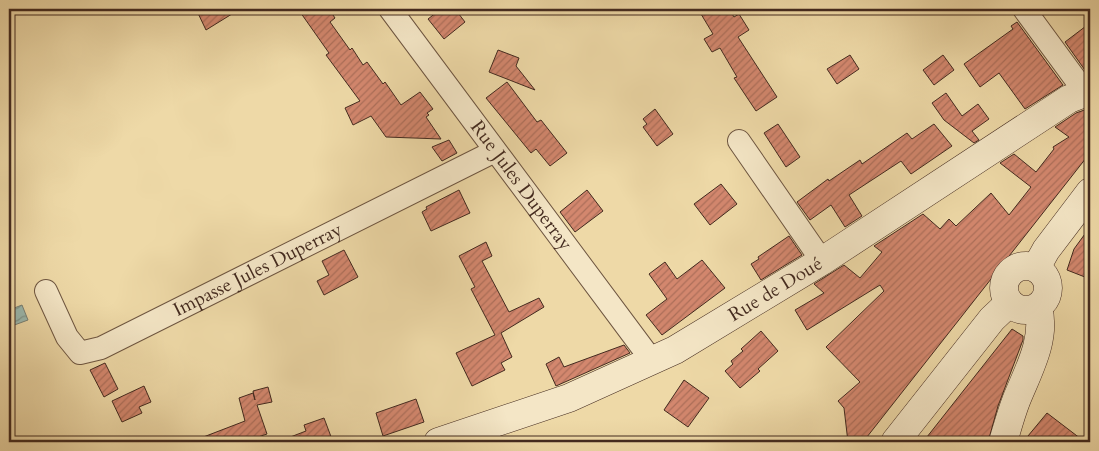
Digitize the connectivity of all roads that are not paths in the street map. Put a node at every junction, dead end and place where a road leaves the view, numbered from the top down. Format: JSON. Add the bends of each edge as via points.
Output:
{"nodes":[{"id":1,"x":390,"y":9,"type":"edge"},
{"id":2,"x":1024,"y":9,"type":"edge"},
{"id":3,"x":1090,"y":90,"type":"edge"},
{"id":4,"x":739,"y":141,"type":"dead end"},
{"id":5,"x":495,"y":151,"type":"junction"},
{"id":6,"x":1090,"y":192,"type":"edge"},
{"id":7,"x":822,"y":261,"type":"junction"},
{"id":8,"x":1036,"y":268,"type":"junction"},
{"id":9,"x":46,"y":291,"type":"dead end"},
{"id":10,"x":1009,"y":302,"type":"junction"},
{"id":11,"x":1038,"y":308,"type":"junction"},
{"id":12,"x":653,"y":362,"type":"junction"},
{"id":13,"x":438,"y":442,"type":"edge"},
{"id":14,"x":895,"y":442,"type":"edge"},
{"id":15,"x":1003,"y":442,"type":"edge"}],
"edges":[{"from":1,"to":5,"type":"street","name":"Rue Jules Duperray"},
{"from":2,"to":3,"type":"street","via":[[1079,84]]},
{"from":3,"to":7,"type":"street","name":"Rue de Doué","via":[[1069,99]]},
{"from":4,"to":7,"type":"street"},
{"from":5,"to":9,"type":"street","name":"Impasse Jules Duperray","via":[[101,348],[80,353],[67,337]]},
{"from":5,"to":12,"type":"street","name":"Rue Jules Duperray"},
{"from":6,"to":8,"type":"street"},
{"from":7,"to":12,"type":"street","name":"Rue de Doué"},
{"from":8,"to":10,"type":"street","via":[[1022,266],[1009,274],[1004,288]]},
{"from":8,"to":11,"type":"street","via":[[1048,284],[1047,298]]},
{"from":10,"to":11,"type":"street","via":[[1019,310]]},
{"from":10,"to":14,"type":"street"},
{"from":11,"to":15,"type":"street","via":[[1041,327],[1034,356]]},
{"from":12,"to":13,"type":"street","name":"Rue de Doué","via":[[568,398]]}]}
